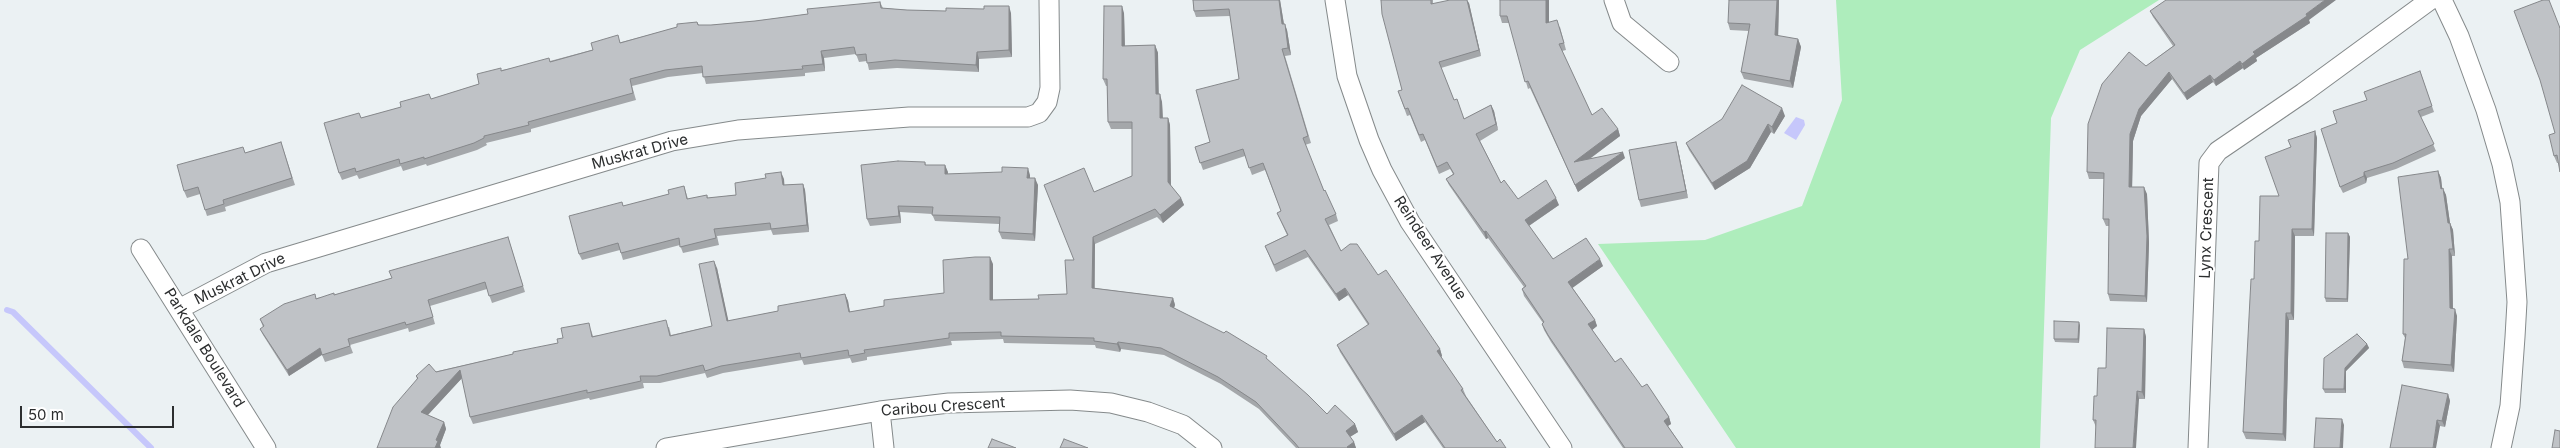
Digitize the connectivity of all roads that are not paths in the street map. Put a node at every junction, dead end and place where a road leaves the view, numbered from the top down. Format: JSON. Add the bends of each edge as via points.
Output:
{"nodes":[{"id":1,"x":1049,"y":0,"type":"edge"},
{"id":2,"x":1335,"y":0,"type":"edge"},
{"id":3,"x":1614,"y":0,"type":"edge"},
{"id":4,"x":2430,"y":0,"type":"edge"},
{"id":5,"x":2442,"y":0,"type":"edge"},
{"id":6,"x":1669,"y":62,"type":"dead end"},
{"id":7,"x":141,"y":249,"type":"dead end"},
{"id":8,"x":179,"y":309,"type":"junction"},
{"id":9,"x":880,"y":411,"type":"junction"},
{"id":10,"x":266,"y":448,"type":"edge"},
{"id":11,"x":666,"y":448,"type":"edge"},
{"id":12,"x":884,"y":448,"type":"edge"},
{"id":13,"x":1212,"y":448,"type":"edge"},
{"id":14,"x":1562,"y":448,"type":"edge"},
{"id":15,"x":2198,"y":448,"type":"edge"},
{"id":16,"x":2501,"y":448,"type":"edge"}],
"edges":[{"from":1,"to":8,"type":"street","name":"Muskrat Drive","via":[[1050,88],[1047,102],[1039,113],[1028,117],[909,117],[738,130],[672,141],[289,255],[266,263]]},
{"from":2,"to":14,"type":"street","name":"Reindeer Avenue","via":[[1347,76],[1382,170],[1410,222]]},
{"from":3,"to":6,"type":"street","via":[[1622,23]]},
{"from":4,"to":15,"type":"street","name":"Lynx Crescent","via":[[2218,151],[2209,163]]},
{"from":5,"to":16,"type":"street","via":[[2486,110],[2510,202],[2517,302],[2516,337],[2509,409]]},
{"from":7,"to":8,"type":"street","name":"Parkdale Boulevard"},
{"from":8,"to":10,"type":"street","name":"Parkdale Boulevard"},
{"from":9,"to":11,"type":"street","name":"Caribou Crescent"},
{"from":9,"to":12,"type":"street"},
{"from":9,"to":13,"type":"street","name":"Caribou Crescent","via":[[949,403],[1111,402],[1183,425]]}]}
